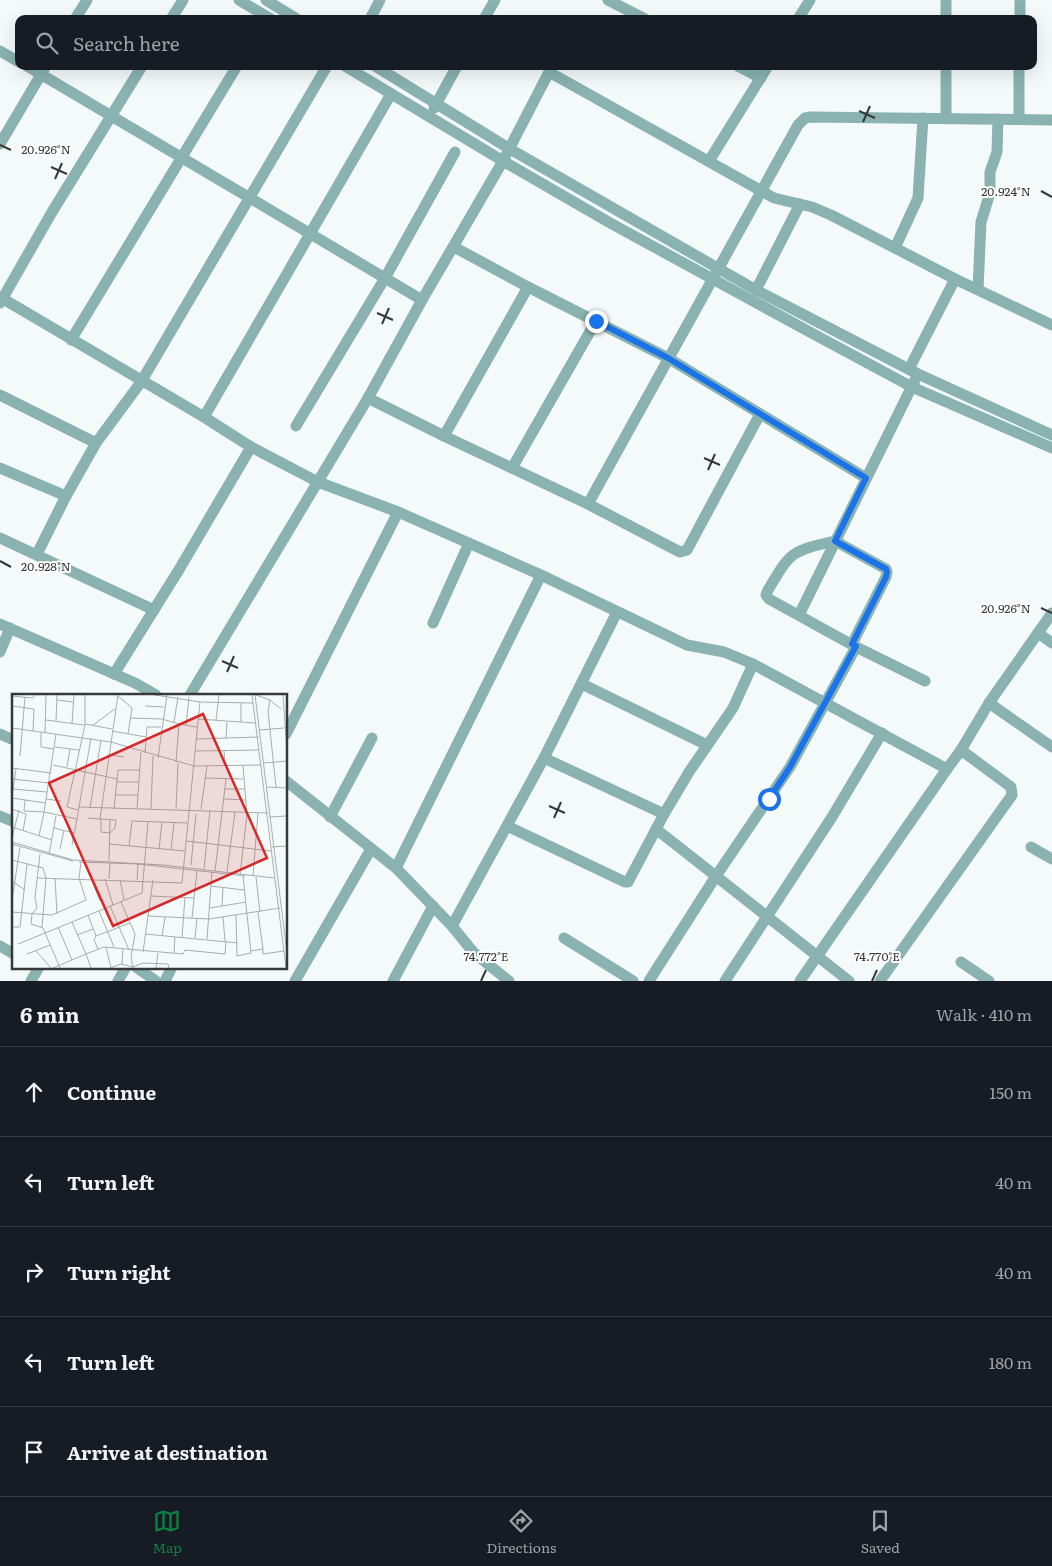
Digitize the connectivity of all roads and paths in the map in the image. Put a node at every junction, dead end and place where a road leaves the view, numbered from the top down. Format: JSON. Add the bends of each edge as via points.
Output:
{"nodes":[{"id":1,"x":87,"y":0,"type":"edge"},
{"id":2,"x":183,"y":0,"type":"edge"},
{"id":3,"x":239,"y":0,"type":"edge"},
{"id":4,"x":266,"y":0,"type":"edge"},
{"id":5,"x":380,"y":0,"type":"edge"},
{"id":6,"x":495,"y":0,"type":"edge"},
{"id":7,"x":608,"y":0,"type":"edge"},
{"id":8,"x":810,"y":0,"type":"edge"},
{"id":9,"x":946,"y":0,"type":"edge"},
{"id":10,"x":1020,"y":0,"type":"edge"},
{"id":11,"x":78,"y":15,"type":"edge"},
{"id":12,"x":174,"y":15,"type":"edge"},
{"id":13,"x":264,"y":15,"type":"edge"},
{"id":14,"x":290,"y":15,"type":"edge"},
{"id":15,"x":372,"y":15,"type":"edge"},
{"id":16,"x":486,"y":15,"type":"edge"},
{"id":17,"x":637,"y":15,"type":"edge"},
{"id":18,"x":801,"y":15,"type":"edge"},
{"id":19,"x":946,"y":15,"type":"edge"},
{"id":20,"x":1020,"y":15,"type":"edge"},
{"id":21,"x":0,"y":51,"type":"edge"},
{"id":22,"x":15,"y":60,"type":"edge"},
{"id":23,"x":44,"y":70,"type":"edge"},
{"id":24,"x":139,"y":70,"type":"edge"},
{"id":25,"x":235,"y":70,"type":"edge"},
{"id":26,"x":325,"y":70,"type":"edge"},
{"id":27,"x":352,"y":70,"type":"edge"},
{"id":28,"x":381,"y":70,"type":"edge"},
{"id":29,"x":456,"y":70,"type":"edge"},
{"id":30,"x":746,"y":70,"type":"edge"},
{"id":31,"x":766,"y":70,"type":"edge"},
{"id":32,"x":946,"y":70,"type":"edge"},
{"id":33,"x":1019,"y":70,"type":"edge"},
{"id":34,"x":761,"y":78,"type":"junction"},
{"id":35,"x":392,"y":94,"type":"junction"},
{"id":36,"x":436,"y":104,"type":"junction"},
{"id":37,"x":429,"y":116,"type":"junction"},
{"id":38,"x":110,"y":117,"type":"junction"},
{"id":39,"x":924,"y":118,"type":"junction"},
{"id":40,"x":946,"y":118,"type":"junction"},
{"id":41,"x":998,"y":119,"type":"junction"},
{"id":42,"x":1019,"y":119,"type":"junction"},
{"id":43,"x":1052,"y":120,"type":"edge"},
{"id":44,"x":0,"y":144,"type":"edge"},
{"id":45,"x":510,"y":149,"type":"junction"},
{"id":46,"x":455,"y":152,"type":"dead end"},
{"id":47,"x":180,"y":158,"type":"junction"},
{"id":48,"x":503,"y":161,"type":"junction"},
{"id":49,"x":710,"y":161,"type":"junction"},
{"id":50,"x":762,"y":190,"type":"junction"},
{"id":51,"x":249,"y":198,"type":"junction"},
{"id":52,"x":800,"y":204,"type":"junction"},
{"id":53,"x":311,"y":234,"type":"junction"},
{"id":54,"x":454,"y":247,"type":"junction"},
{"id":55,"x":895,"y":248,"type":"junction"},
{"id":56,"x":715,"y":273,"type":"junction"},
{"id":57,"x":385,"y":278,"type":"junction"},
{"id":58,"x":955,"y":278,"type":"junction"},
{"id":59,"x":528,"y":287,"type":"junction"},
{"id":60,"x":978,"y":289,"type":"junction"},
{"id":61,"x":756,"y":290,"type":"junction"},
{"id":62,"x":1,"y":300,"type":"edge"},
{"id":63,"x":422,"y":300,"type":"junction"},
{"id":64,"x":596,"y":321,"type":"junction"},
{"id":65,"x":1052,"y":325,"type":"edge"},
{"id":66,"x":71,"y":340,"type":"junction"},
{"id":67,"x":668,"y":358,"type":"junction"},
{"id":68,"x":914,"y":371,"type":"junction"},
{"id":69,"x":141,"y":382,"type":"junction"},
{"id":70,"x":912,"y":387,"type":"junction"},
{"id":71,"x":0,"y":395,"type":"edge"},
{"id":72,"x":368,"y":398,"type":"junction"},
{"id":73,"x":760,"y":414,"type":"junction"},
{"id":74,"x":204,"y":417,"type":"junction"},
{"id":75,"x":296,"y":426,"type":"dead end"},
{"id":76,"x":1052,"y":435,"type":"edge"},
{"id":77,"x":444,"y":436,"type":"junction"},
{"id":78,"x":96,"y":443,"type":"junction"},
{"id":79,"x":251,"y":447,"type":"junction"},
{"id":80,"x":1052,"y":448,"type":"edge"},
{"id":81,"x":0,"y":468,"type":"edge"},
{"id":82,"x":512,"y":468,"type":"junction"},
{"id":83,"x":866,"y":478,"type":"junction"},
{"id":84,"x":318,"y":482,"type":"junction"},
{"id":85,"x":66,"y":496,"type":"junction"},
{"id":86,"x":588,"y":504,"type":"junction"},
{"id":87,"x":398,"y":512,"type":"junction"},
{"id":88,"x":0,"y":538,"type":"edge"},
{"id":89,"x":835,"y":541,"type":"junction"},
{"id":90,"x":469,"y":543,"type":"junction"},
{"id":91,"x":37,"y":554,"type":"junction"},
{"id":92,"x":541,"y":575,"type":"junction"},
{"id":93,"x":154,"y":610,"type":"junction"},
{"id":94,"x":617,"y":612,"type":"junction"},
{"id":95,"x":1052,"y":613,"type":"edge"},
{"id":96,"x":799,"y":615,"type":"junction"},
{"id":97,"x":433,"y":623,"type":"dead end"},
{"id":98,"x":5,"y":626,"type":"edge"},
{"id":99,"x":1038,"y":633,"type":"junction"},
{"id":100,"x":1052,"y":643,"type":"edge"},
{"id":101,"x":854,"y":645,"type":"junction"},
{"id":102,"x":0,"y":652,"type":"edge"},
{"id":103,"x":753,"y":664,"type":"junction"},
{"id":104,"x":114,"y":674,"type":"junction"},
{"id":105,"x":925,"y":681,"type":"dead end"},
{"id":106,"x":582,"y":684,"type":"junction"},
{"id":107,"x":154,"y":694,"type":"edge"},
{"id":108,"x":191,"y":694,"type":"edge"},
{"id":109,"x":826,"y":703,"type":"junction"},
{"id":110,"x":989,"y":703,"type":"junction"},
{"id":111,"x":288,"y":730,"type":"edge"},
{"id":112,"x":882,"y":733,"type":"junction"},
{"id":113,"x":0,"y":734,"type":"edge"},
{"id":114,"x":372,"y":738,"type":"dead end"},
{"id":115,"x":12,"y":739,"type":"edge"},
{"id":116,"x":706,"y":745,"type":"junction"},
{"id":117,"x":1052,"y":748,"type":"edge"},
{"id":118,"x":961,"y":750,"type":"junction"},
{"id":119,"x":544,"y":758,"type":"junction"},
{"id":120,"x":947,"y":769,"type":"junction"},
{"id":121,"x":288,"y":783,"type":"edge"},
{"id":122,"x":664,"y":814,"type":"junction"},
{"id":123,"x":0,"y":816,"type":"edge"},
{"id":124,"x":330,"y":816,"type":"junction"},
{"id":125,"x":12,"y":821,"type":"edge"},
{"id":126,"x":507,"y":826,"type":"junction"},
{"id":127,"x":656,"y":829,"type":"junction"},
{"id":128,"x":1031,"y":847,"type":"dead end"},
{"id":129,"x":371,"y":849,"type":"junction"},
{"id":130,"x":1052,"y":859,"type":"edge"},
{"id":131,"x":396,"y":868,"type":"junction"},
{"id":132,"x":716,"y":876,"type":"junction"},
{"id":133,"x":433,"y":906,"type":"junction"},
{"id":134,"x":767,"y":916,"type":"junction"},
{"id":135,"x":452,"y":926,"type":"junction"},
{"id":136,"x":564,"y":938,"type":"dead end"},
{"id":137,"x":0,"y":946,"type":"edge"},
{"id":138,"x":12,"y":953,"type":"edge"},
{"id":139,"x":817,"y":955,"type":"junction"},
{"id":140,"x":962,"y":962,"type":"dead end"},
{"id":141,"x":38,"y":968,"type":"edge"},
{"id":142,"x":125,"y":968,"type":"edge"},
{"id":143,"x":137,"y":968,"type":"edge"},
{"id":144,"x":172,"y":968,"type":"edge"},
{"id":145,"x":496,"y":971,"type":"junction"},
{"id":146,"x":31,"y":981,"type":"edge"},
{"id":147,"x":118,"y":981,"type":"edge"},
{"id":148,"x":156,"y":981,"type":"edge"},
{"id":149,"x":165,"y":981,"type":"edge"},
{"id":150,"x":295,"y":981,"type":"edge"},
{"id":151,"x":393,"y":981,"type":"edge"},
{"id":152,"x":489,"y":981,"type":"edge"},
{"id":153,"x":509,"y":981,"type":"edge"},
{"id":154,"x":633,"y":981,"type":"edge"},
{"id":155,"x":648,"y":981,"type":"edge"},
{"id":156,"x":725,"y":981,"type":"edge"},
{"id":157,"x":800,"y":981,"type":"edge"},
{"id":158,"x":849,"y":981,"type":"edge"},
{"id":159,"x":880,"y":981,"type":"edge"},
{"id":160,"x":989,"y":981,"type":"edge"}],
"edges":[{"from":1,"to":11,"type":"street"},
{"from":2,"to":12,"type":"street"},
{"from":3,"to":13,"type":"street"},
{"from":4,"to":14,"type":"street"},
{"from":5,"to":15,"type":"street"},
{"from":6,"to":16,"type":"street"},
{"from":7,"to":17,"type":"street"},
{"from":8,"to":18,"type":"street"},
{"from":9,"to":19,"type":"street"},
{"from":10,"to":20,"type":"street"},
{"from":21,"to":22,"type":"street"},
{"from":23,"to":38,"type":"street"},
{"from":23,"to":44,"type":"street"},
{"from":24,"to":38,"type":"street"},
{"from":25,"to":47,"type":"street"},
{"from":26,"to":51,"type":"street"},
{"from":27,"to":35,"type":"street"},
{"from":28,"to":36,"type":"street"},
{"from":29,"to":36,"type":"street"},
{"from":30,"to":34,"type":"street"},
{"from":31,"to":34,"type":"street"},
{"from":32,"to":40,"type":"street"},
{"from":33,"to":42,"type":"street"},
{"from":34,"to":49,"type":"street"},
{"from":35,"to":37,"type":"street"},
{"from":35,"to":53,"type":"street"},
{"from":36,"to":37,"type":"street"},
{"from":36,"to":45,"type":"street"},
{"from":37,"to":48,"type":"street"},
{"from":38,"to":47,"type":"street"},
{"from":38,"to":62,"type":"street"},
{"from":39,"to":40,"type":"street"},
{"from":39,"to":50,"type":"street","via":[[805,118]]},
{"from":39,"to":55,"type":"street","via":[[918,198]]},
{"from":40,"to":41,"type":"street"},
{"from":41,"to":42,"type":"street"},
{"from":41,"to":60,"type":"street","via":[[997,152],[981,222]]},
{"from":42,"to":43,"type":"street"},
{"from":45,"to":48,"type":"street"},
{"from":45,"to":49,"type":"street","via":[[550,72]]},
{"from":45,"to":56,"type":"street"},
{"from":46,"to":57,"type":"street"},
{"from":47,"to":51,"type":"street"},
{"from":47,"to":66,"type":"street"},
{"from":48,"to":54,"type":"street"},
{"from":48,"to":56,"type":"street","via":[[612,224]]},
{"from":49,"to":50,"type":"street"},
{"from":50,"to":52,"type":"street","via":[[774,198]]},
{"from":50,"to":56,"type":"street"},
{"from":51,"to":53,"type":"street"},
{"from":51,"to":69,"type":"street"},
{"from":52,"to":55,"type":"street","via":[[831,215]]},
{"from":52,"to":61,"type":"street"},
{"from":53,"to":57,"type":"street"},
{"from":53,"to":74,"type":"street"},
{"from":54,"to":59,"type":"street"},
{"from":54,"to":63,"type":"street"},
{"from":55,"to":58,"type":"street"},
{"from":56,"to":61,"type":"street"},
{"from":56,"to":67,"type":"street"},
{"from":56,"to":70,"type":"street"},
{"from":57,"to":63,"type":"street"},
{"from":57,"to":75,"type":"street"},
{"from":58,"to":60,"type":"street"},
{"from":58,"to":68,"type":"street"},
{"from":59,"to":64,"type":"street"},
{"from":59,"to":77,"type":"street"},
{"from":60,"to":65,"type":"street"},
{"from":61,"to":68,"type":"street"},
{"from":62,"to":66,"type":"street"},
{"from":63,"to":72,"type":"street"},
{"from":64,"to":67,"type":"street"},
{"from":64,"to":82,"type":"street"},
{"from":66,"to":69,"type":"street"},
{"from":67,"to":73,"type":"street"},
{"from":67,"to":86,"type":"street"},
{"from":68,"to":70,"type":"street"},
{"from":68,"to":76,"type":"street"},
{"from":69,"to":74,"type":"street"},
{"from":69,"to":78,"type":"street"},
{"from":70,"to":80,"type":"street"},
{"from":70,"to":83,"type":"street"},
{"from":71,"to":78,"type":"street"},
{"from":72,"to":77,"type":"street"},
{"from":72,"to":84,"type":"street"},
{"from":73,"to":83,"type":"street"},
{"from":73,"to":86,"type":"street","via":[[685,552]]},
{"from":74,"to":79,"type":"street"},
{"from":77,"to":82,"type":"street"},
{"from":78,"to":85,"type":"street"},
{"from":79,"to":84,"type":"street"},
{"from":79,"to":93,"type":"street"},
{"from":81,"to":85,"type":"street"},
{"from":82,"to":86,"type":"street"},
{"from":83,"to":89,"type":"street"},
{"from":84,"to":87,"type":"street"},
{"from":84,"to":108,"type":"street"},
{"from":85,"to":91,"type":"street"},
{"from":87,"to":90,"type":"street"},
{"from":87,"to":111,"type":"street"},
{"from":88,"to":91,"type":"street"},
{"from":89,"to":96,"type":"street"},
{"from":89,"to":96,"type":"street","via":[[795,552],[768,590],[766,595],[769,599]]},
{"from":89,"to":101,"type":"street","via":[[887,572]]},
{"from":90,"to":92,"type":"street"},
{"from":90,"to":97,"type":"street"},
{"from":91,"to":93,"type":"street"},
{"from":92,"to":94,"type":"street"},
{"from":92,"to":131,"type":"street"},
{"from":93,"to":104,"type":"street"},
{"from":94,"to":103,"type":"street","via":[[687,644],[724,652]]},
{"from":94,"to":106,"type":"street"},
{"from":95,"to":99,"type":"street"},
{"from":96,"to":101,"type":"street"},
{"from":98,"to":102,"type":"street"},
{"from":98,"to":104,"type":"street"},
{"from":99,"to":100,"type":"street"},
{"from":99,"to":110,"type":"street"},
{"from":101,"to":105,"type":"street"},
{"from":101,"to":109,"type":"street"},
{"from":103,"to":109,"type":"street"},
{"from":103,"to":116,"type":"street","via":[[733,708]]},
{"from":104,"to":107,"type":"street"},
{"from":106,"to":116,"type":"street"},
{"from":106,"to":119,"type":"street"},
{"from":109,"to":112,"type":"street"},
{"from":109,"to":132,"type":"street","via":[[790,767]]},
{"from":110,"to":117,"type":"street"},
{"from":110,"to":118,"type":"street"},
{"from":112,"to":120,"type":"street"},
{"from":112,"to":134,"type":"street"},
{"from":113,"to":115,"type":"street"},
{"from":114,"to":124,"type":"street"},
{"from":116,"to":122,"type":"street"},
{"from":118,"to":120,"type":"street"},
{"from":118,"to":159,"type":"street","via":[[1011,787],[1012,795]]},
{"from":119,"to":122,"type":"street"},
{"from":119,"to":126,"type":"street"},
{"from":120,"to":139,"type":"street"},
{"from":121,"to":124,"type":"street"},
{"from":122,"to":127,"type":"street"},
{"from":123,"to":125,"type":"street"},
{"from":124,"to":129,"type":"street"},
{"from":126,"to":127,"type":"street","via":[[625,882],[631,878]]},
{"from":126,"to":135,"type":"street"},
{"from":127,"to":132,"type":"street"},
{"from":128,"to":130,"type":"street"},
{"from":129,"to":131,"type":"street"},
{"from":129,"to":150,"type":"street"},
{"from":131,"to":133,"type":"street"},
{"from":132,"to":134,"type":"street"},
{"from":132,"to":155,"type":"street"},
{"from":133,"to":135,"type":"street"},
{"from":133,"to":151,"type":"street"},
{"from":134,"to":139,"type":"street"},
{"from":134,"to":156,"type":"street"},
{"from":135,"to":145,"type":"street","via":[[474,953]]},
{"from":136,"to":154,"type":"street"},
{"from":137,"to":138,"type":"street"},
{"from":139,"to":157,"type":"street"},
{"from":139,"to":158,"type":"street"},
{"from":140,"to":160,"type":"street"},
{"from":141,"to":146,"type":"street"},
{"from":142,"to":147,"type":"street"},
{"from":143,"to":148,"type":"street"},
{"from":144,"to":149,"type":"street"},
{"from":145,"to":152,"type":"street"},
{"from":145,"to":153,"type":"street"}]}
